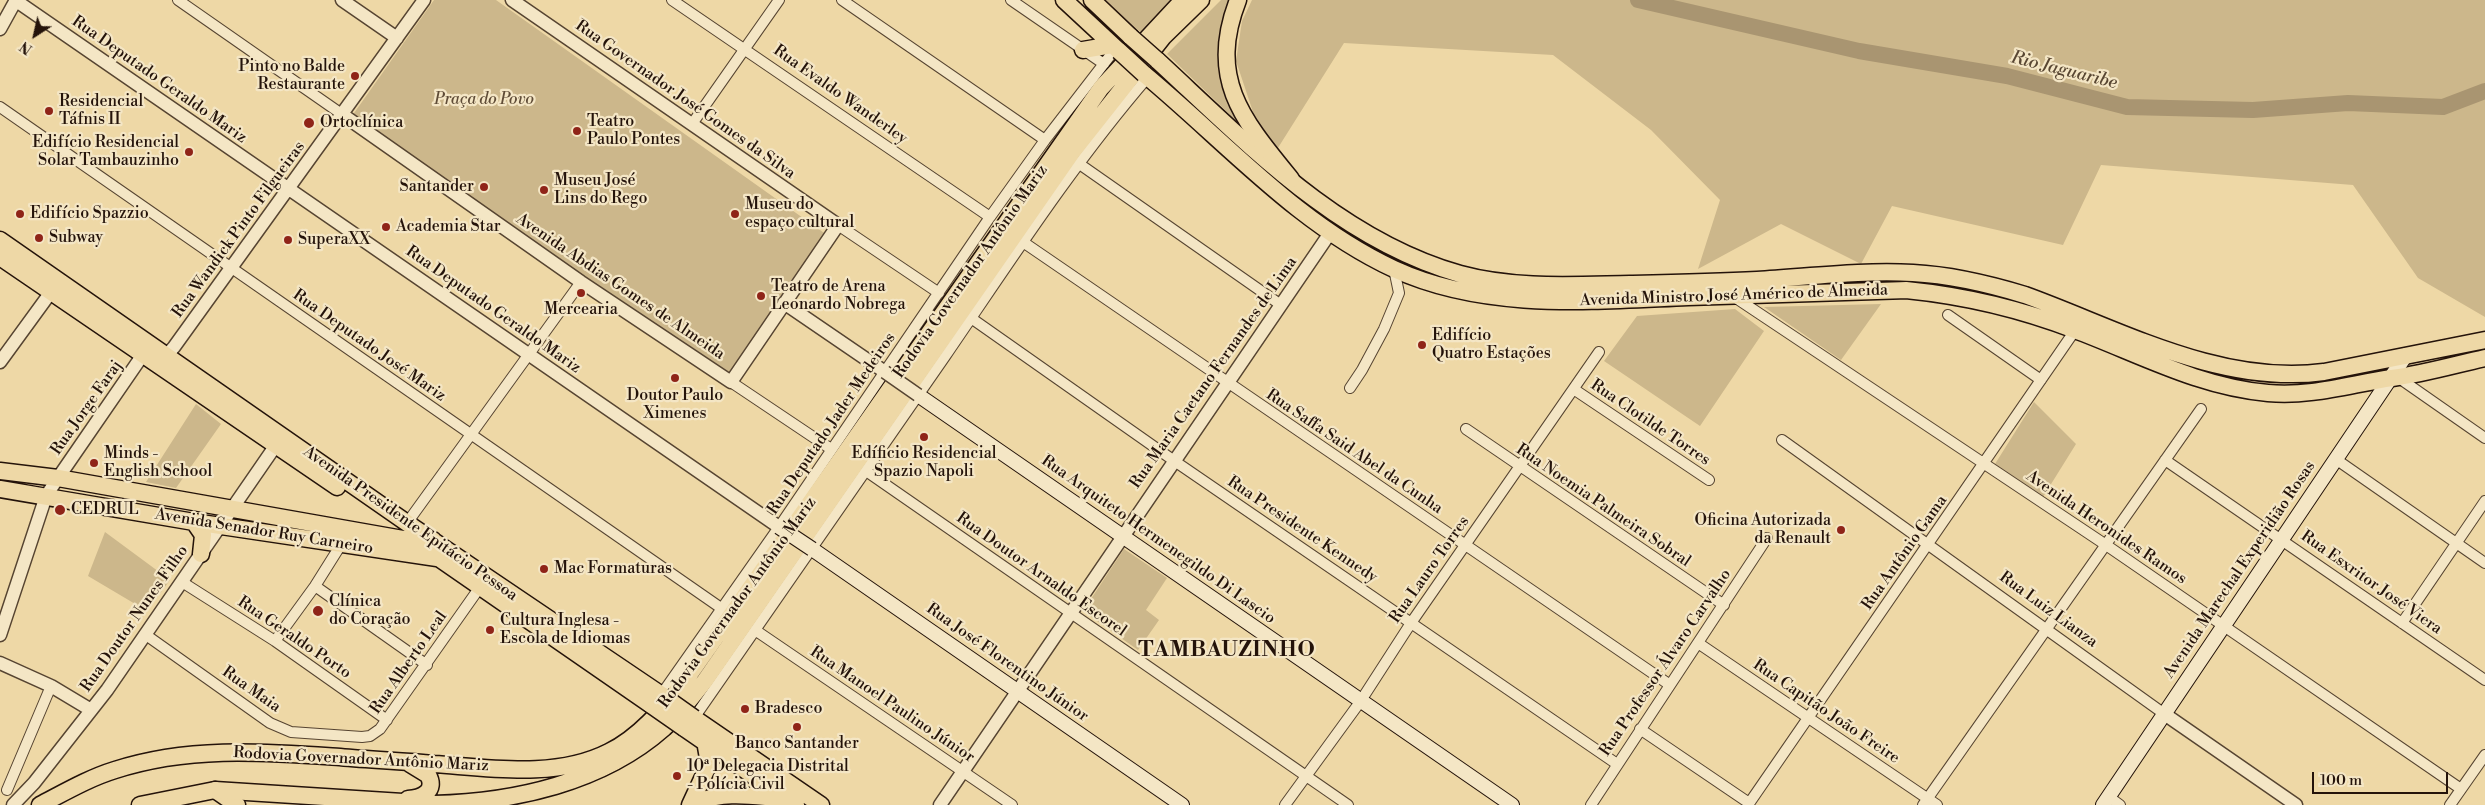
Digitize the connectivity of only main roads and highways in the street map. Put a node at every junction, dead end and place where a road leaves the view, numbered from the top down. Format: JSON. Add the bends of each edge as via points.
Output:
{"nodes":[{"id":1,"x":1064,"y":0,"type":"edge"},
{"id":2,"x":1092,"y":0,"type":"edge"},
{"id":3,"x":1183,"y":0,"type":"edge"},
{"id":4,"x":1200,"y":0,"type":"edge"},
{"id":5,"x":1238,"y":0,"type":"edge"},
{"id":6,"x":1112,"y":47,"type":"junction"},
{"id":7,"x":1083,"y":50,"type":"road end"},
{"id":8,"x":1291,"y":179,"type":"junction"},
{"id":9,"x":0,"y":240,"type":"edge"},
{"id":10,"x":0,"y":257,"type":"edge"},
{"id":11,"x":2080,"y":323,"type":"junction"},
{"id":12,"x":2485,"y":340,"type":"edge"},
{"id":13,"x":2406,"y":355,"type":"junction"},
{"id":14,"x":2485,"y":358,"type":"edge"},
{"id":15,"x":168,"y":363,"type":"junction"},
{"id":16,"x":2324,"y":372,"type":"junction"},
{"id":17,"x":2396,"y":378,"type":"junction"},
{"id":18,"x":2331,"y":390,"type":"junction"},
{"id":19,"x":918,"y":395,"type":"road end"},
{"id":20,"x":0,"y":471,"type":"edge"},
{"id":21,"x":0,"y":489,"type":"edge"},
{"id":22,"x":194,"y":522,"type":"junction"},
{"id":23,"x":779,"y":527,"type":"road end"},
{"id":24,"x":433,"y":540,"type":"junction"},
{"id":25,"x":414,"y":541,"type":"junction"},
{"id":26,"x":201,"y":554,"type":"road end"},
{"id":27,"x":439,"y":558,"type":"junction"},
{"id":28,"x":658,"y":699,"type":"junction"},
{"id":29,"x":689,"y":723,"type":"junction"},
{"id":30,"x":705,"y":741,"type":"junction"},
{"id":31,"x":397,"y":761,"type":"junction"},
{"id":32,"x":215,"y":790,"type":"junction"},
{"id":33,"x":306,"y":800,"type":"edge"},
{"id":34,"x":386,"y":801,"type":"junction"},
{"id":35,"x":792,"y":802,"type":"edge"},
{"id":36,"x":2110,"y":802,"type":"edge"},
{"id":37,"x":40,"y":805,"type":"edge"},
{"id":38,"x":140,"y":805,"type":"edge"},
{"id":39,"x":237,"y":805,"type":"edge"},
{"id":40,"x":690,"y":805,"type":"edge"},
{"id":41,"x":821,"y":805,"type":"edge"},
{"id":42,"x":1182,"y":805,"type":"edge"},
{"id":43,"x":1512,"y":805,"type":"edge"}],
"edges":[{"from":1,"to":6,"type":"main road","name":"Avenida Ministro José Américo de Almeida"},
{"from":2,"to":8,"type":"main road","name":"Avenida Ministro José Américo de Almeida","bridge":true},
{"from":3,"to":31,"type":"main road","name":"Rodovia Governador Antônio Mariz","via":[[1101,88],[685,681],[646,726],[608,752],[562,767],[489,768]]},
{"from":4,"to":34,"type":"main road","name":"Rodovia Governador Antônio Mariz","via":[[1163,37],[1073,151],[704,682],[673,719],[612,764],[536,791],[464,803]]},
{"from":5,"to":8,"type":"main road","via":[[1226,49],[1231,87],[1244,119]]},
{"from":6,"to":7,"type":"main road"},
{"from":6,"to":11,"type":"main road","name":"Avenida Ministro José Américo de Almeida","bridge":true,"via":[[1330,233],[1394,269],[1451,288],[1532,300],[1574,302],[1906,290],[1983,300]]},
{"from":8,"to":11,"type":"main road","name":"Avenida Ministro José Américo de Almeida","via":[[1353,225],[1389,246],[1461,274],[1503,282],[1569,286],[1913,273],[1997,286]]},
{"from":9,"to":15,"type":"main road","name":"Avenida Presidente Epitácio Pessoa"},
{"from":10,"to":15,"type":"main road","name":"Avenida Presidente Epitácio Pessoa","via":[[142,356]]},
{"from":11,"to":16,"type":"main road","name":"Avenida Ministro José Américo de Almeida","via":[[2202,362],[2257,373],[2299,375]]},
{"from":11,"to":18,"type":"main road","name":"Avenida Ministro José Américo de Almeida","via":[[2201,380],[2270,393]]},
{"from":12,"to":13,"type":"main road","name":"Avenida Ministro José Américo de Almeida"},
{"from":13,"to":16,"type":"main road","name":"Avenida Ministro José Américo de Almeida"},
{"from":13,"to":17,"type":"main road","name":"Avenida Marechal Experidião Rosas"},
{"from":14,"to":17,"type":"main road","name":"Avenida Ministro José Américo de Almeida"},
{"from":15,"to":24,"type":"main road","name":"Avenida Presidente Epitácio Pessoa"},
{"from":15,"to":25,"type":"main road","name":"Avenida Presidente Epitácio Pessoa","via":[[276,445]]},
{"from":16,"to":18,"type":"main road","via":[[2333,380]]},
{"from":17,"to":18,"type":"main road","name":"Avenida Ministro José Américo de Almeida"},
{"from":17,"to":36,"type":"main road","name":"Avenida Marechal Experidião Rosas","via":[[2163,713]]},
{"from":19,"to":43,"type":"main road","name":"Rua Arquiteto Hermenegildo Di Lascio"},
{"from":20,"to":25,"type":"main road","name":"Avenida Senador Ruy Carneiro","via":[[58,478]]},
{"from":21,"to":22,"type":"main road","name":"Avenida Senador Ruy Carneiro"},
{"from":22,"to":26,"type":"main road","via":[[203,535]]},
{"from":22,"to":27,"type":"main road","name":"Avenida Senador Ruy Carneiro"},
{"from":23,"to":42,"type":"main road","name":"Rua José Florentino Júnior","bridge":true},
{"from":24,"to":25,"type":"main road"},
{"from":24,"to":28,"type":"main road","name":"Avenida Presidente Epitácio Pessoa"},
{"from":25,"to":27,"type":"main road","name":"Avenida Presidente Epitácio Pessoa"},
{"from":27,"to":28,"type":"main road","name":"Avenida Presidente Epitácio Pessoa"},
{"from":28,"to":29,"type":"main road","name":"Avenida Presidente Epitácio Pessoa","bridge":true},
{"from":29,"to":30,"type":"main road","name":"Avenida Presidente Epitácio Pessoa"},
{"from":29,"to":41,"type":"main road","name":"Avenida Presidente Epitácio Pessoa"},
{"from":30,"to":35,"type":"main road","name":"Avenida Presidente Epitácio Pessoa"},
{"from":30,"to":40,"type":"main road","via":[[709,764]]},
{"from":31,"to":34,"type":"main road","via":[[424,771],[431,779],[430,788],[423,797]]},
{"from":31,"to":37,"type":"main road","name":"Rodovia Governador Antônio Mariz","via":[[267,752],[182,755],[114,770]]},
{"from":32,"to":33,"type":"main road","name":"Rodovia Governador Antônio Mariz"},
{"from":32,"to":38,"type":"main road","name":"Rodovia Governador Antônio Mariz"},
{"from":32,"to":39,"type":"main road"},
{"from":33,"to":34,"type":"main road","name":"Rodovia Governador Antônio Mariz"},
{"from":35,"to":40,"type":"main road","via":[[723,796]]}]}
